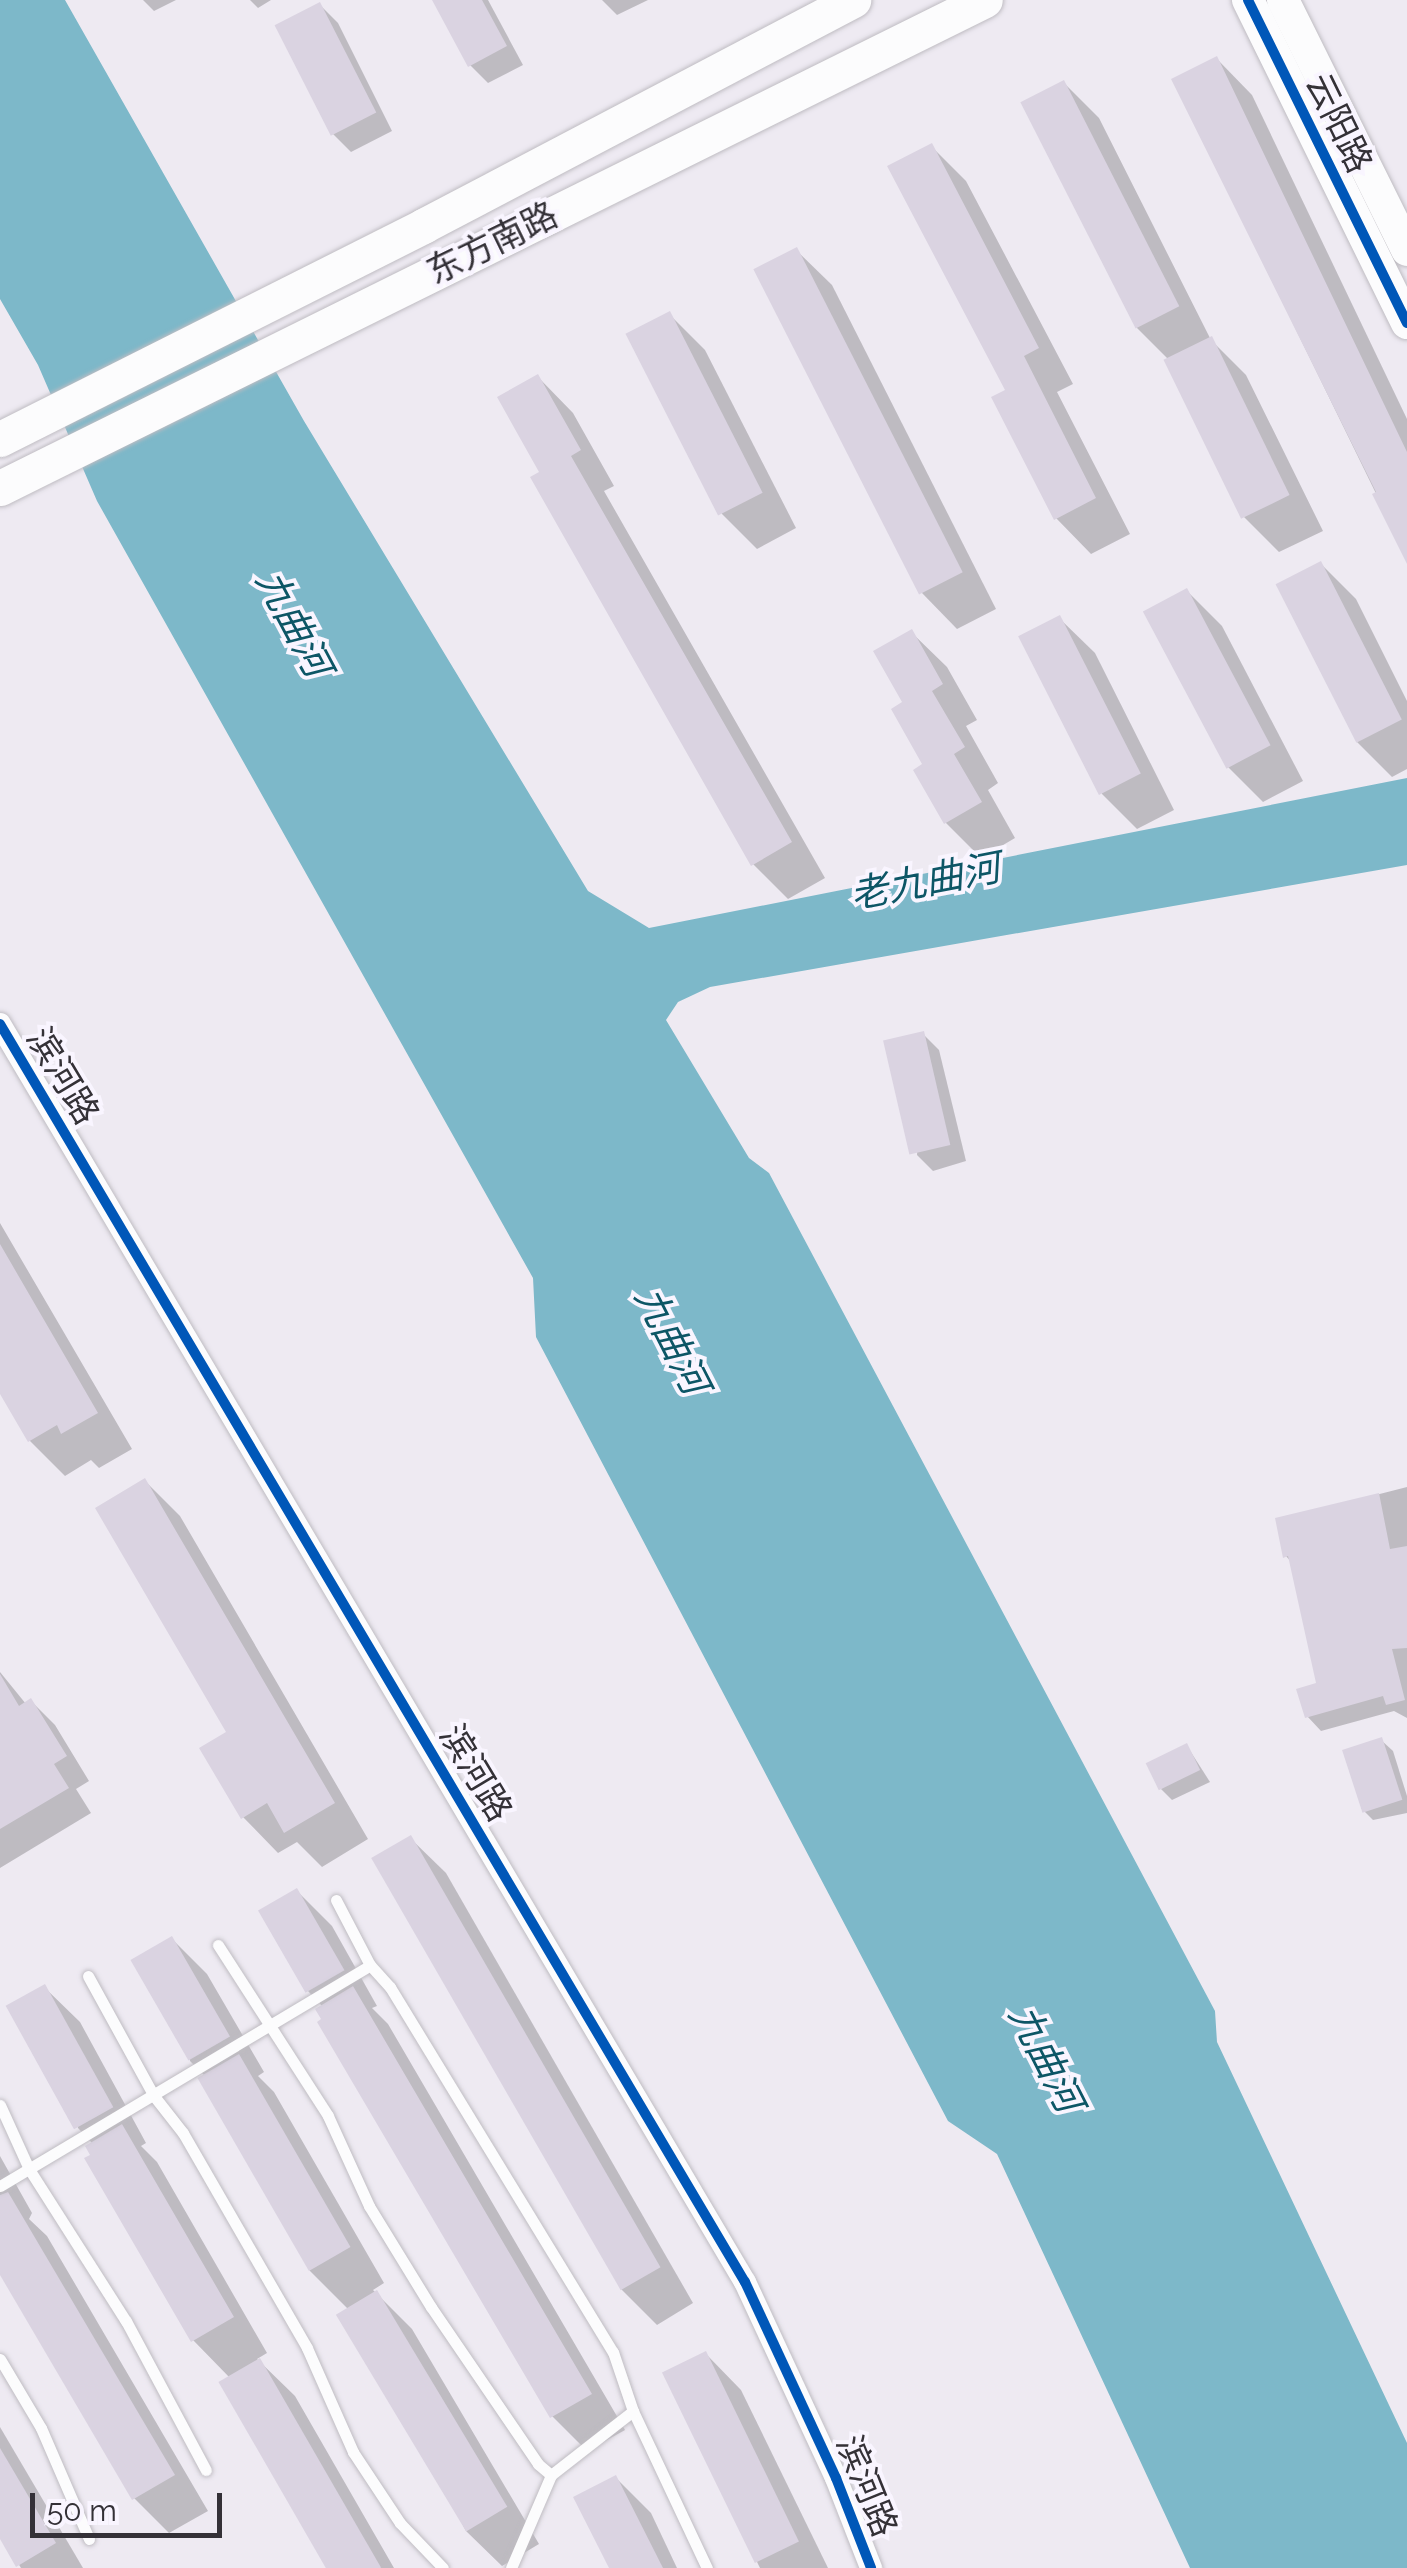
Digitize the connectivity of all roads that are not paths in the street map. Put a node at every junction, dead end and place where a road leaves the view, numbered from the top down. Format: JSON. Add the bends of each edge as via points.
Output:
{"nodes":[{"id":1,"x":852,"y":0,"type":"edge"},
{"id":2,"x":985,"y":0,"type":"edge"},
{"id":3,"x":1248,"y":0,"type":"edge"},
{"id":4,"x":1283,"y":0,"type":"edge"},
{"id":5,"x":1407,"y":250,"type":"edge"},
{"id":6,"x":1407,"y":324,"type":"edge"},
{"id":7,"x":0,"y":439,"type":"edge"},
{"id":8,"x":0,"y":488,"type":"edge"},
{"id":9,"x":0,"y":1024,"type":"edge"},
{"id":10,"x":336,"y":1900,"type":"dead end"},
{"id":11,"x":218,"y":1944,"type":"dead end"},
{"id":12,"x":370,"y":1965,"type":"junction"},
{"id":13,"x":88,"y":1976,"type":"dead end"},
{"id":14,"x":271,"y":2027,"type":"junction"},
{"id":15,"x":154,"y":2096,"type":"junction"},
{"id":16,"x":0,"y":2106,"type":"edge"},
{"id":17,"x":29,"y":2168,"type":"junction"},
{"id":18,"x":0,"y":2186,"type":"edge"},
{"id":19,"x":0,"y":2359,"type":"edge"},
{"id":20,"x":632,"y":2412,"type":"junction"},
{"id":21,"x":206,"y":2470,"type":"dead end"},
{"id":22,"x":551,"y":2475,"type":"junction"},
{"id":23,"x":89,"y":2539,"type":"dead end"},
{"id":24,"x":443,"y":2568,"type":"edge"},
{"id":25,"x":511,"y":2568,"type":"edge"},
{"id":26,"x":707,"y":2568,"type":"edge"},
{"id":27,"x":871,"y":2568,"type":"edge"}],
"edges":[{"from":1,"to":7,"type":"main road","name":"东方南路"},
{"from":2,"to":8,"type":"main road","name":"东方南路"},
{"from":3,"to":6,"type":"street","name":"云阳路"},
{"from":4,"to":5,"type":"street","name":"云阳路"},
{"from":9,"to":27,"type":"street","name":"滨河路","via":[[745,2282]]},
{"from":10,"to":12,"type":"lane"},
{"from":11,"to":14,"type":"lane"},
{"from":12,"to":14,"type":"lane"},
{"from":12,"to":20,"type":"lane","via":[[390,1986],[613,2352]]},
{"from":13,"to":15,"type":"lane"},
{"from":14,"to":15,"type":"lane"},
{"from":14,"to":22,"type":"lane","via":[[328,2116],[369,2206],[431,2307]]},
{"from":15,"to":17,"type":"lane"},
{"from":15,"to":24,"type":"lane","via":[[184,2133],[306,2348],[353,2452],[400,2523]]},
{"from":16,"to":17,"type":"lane"},
{"from":17,"to":18,"type":"lane"},
{"from":17,"to":21,"type":"lane","via":[[126,2321]]},
{"from":19,"to":23,"type":"lane","via":[[42,2428]]},
{"from":20,"to":22,"type":"lane"},
{"from":20,"to":26,"type":"lane"},
{"from":22,"to":25,"type":"lane"}]}
